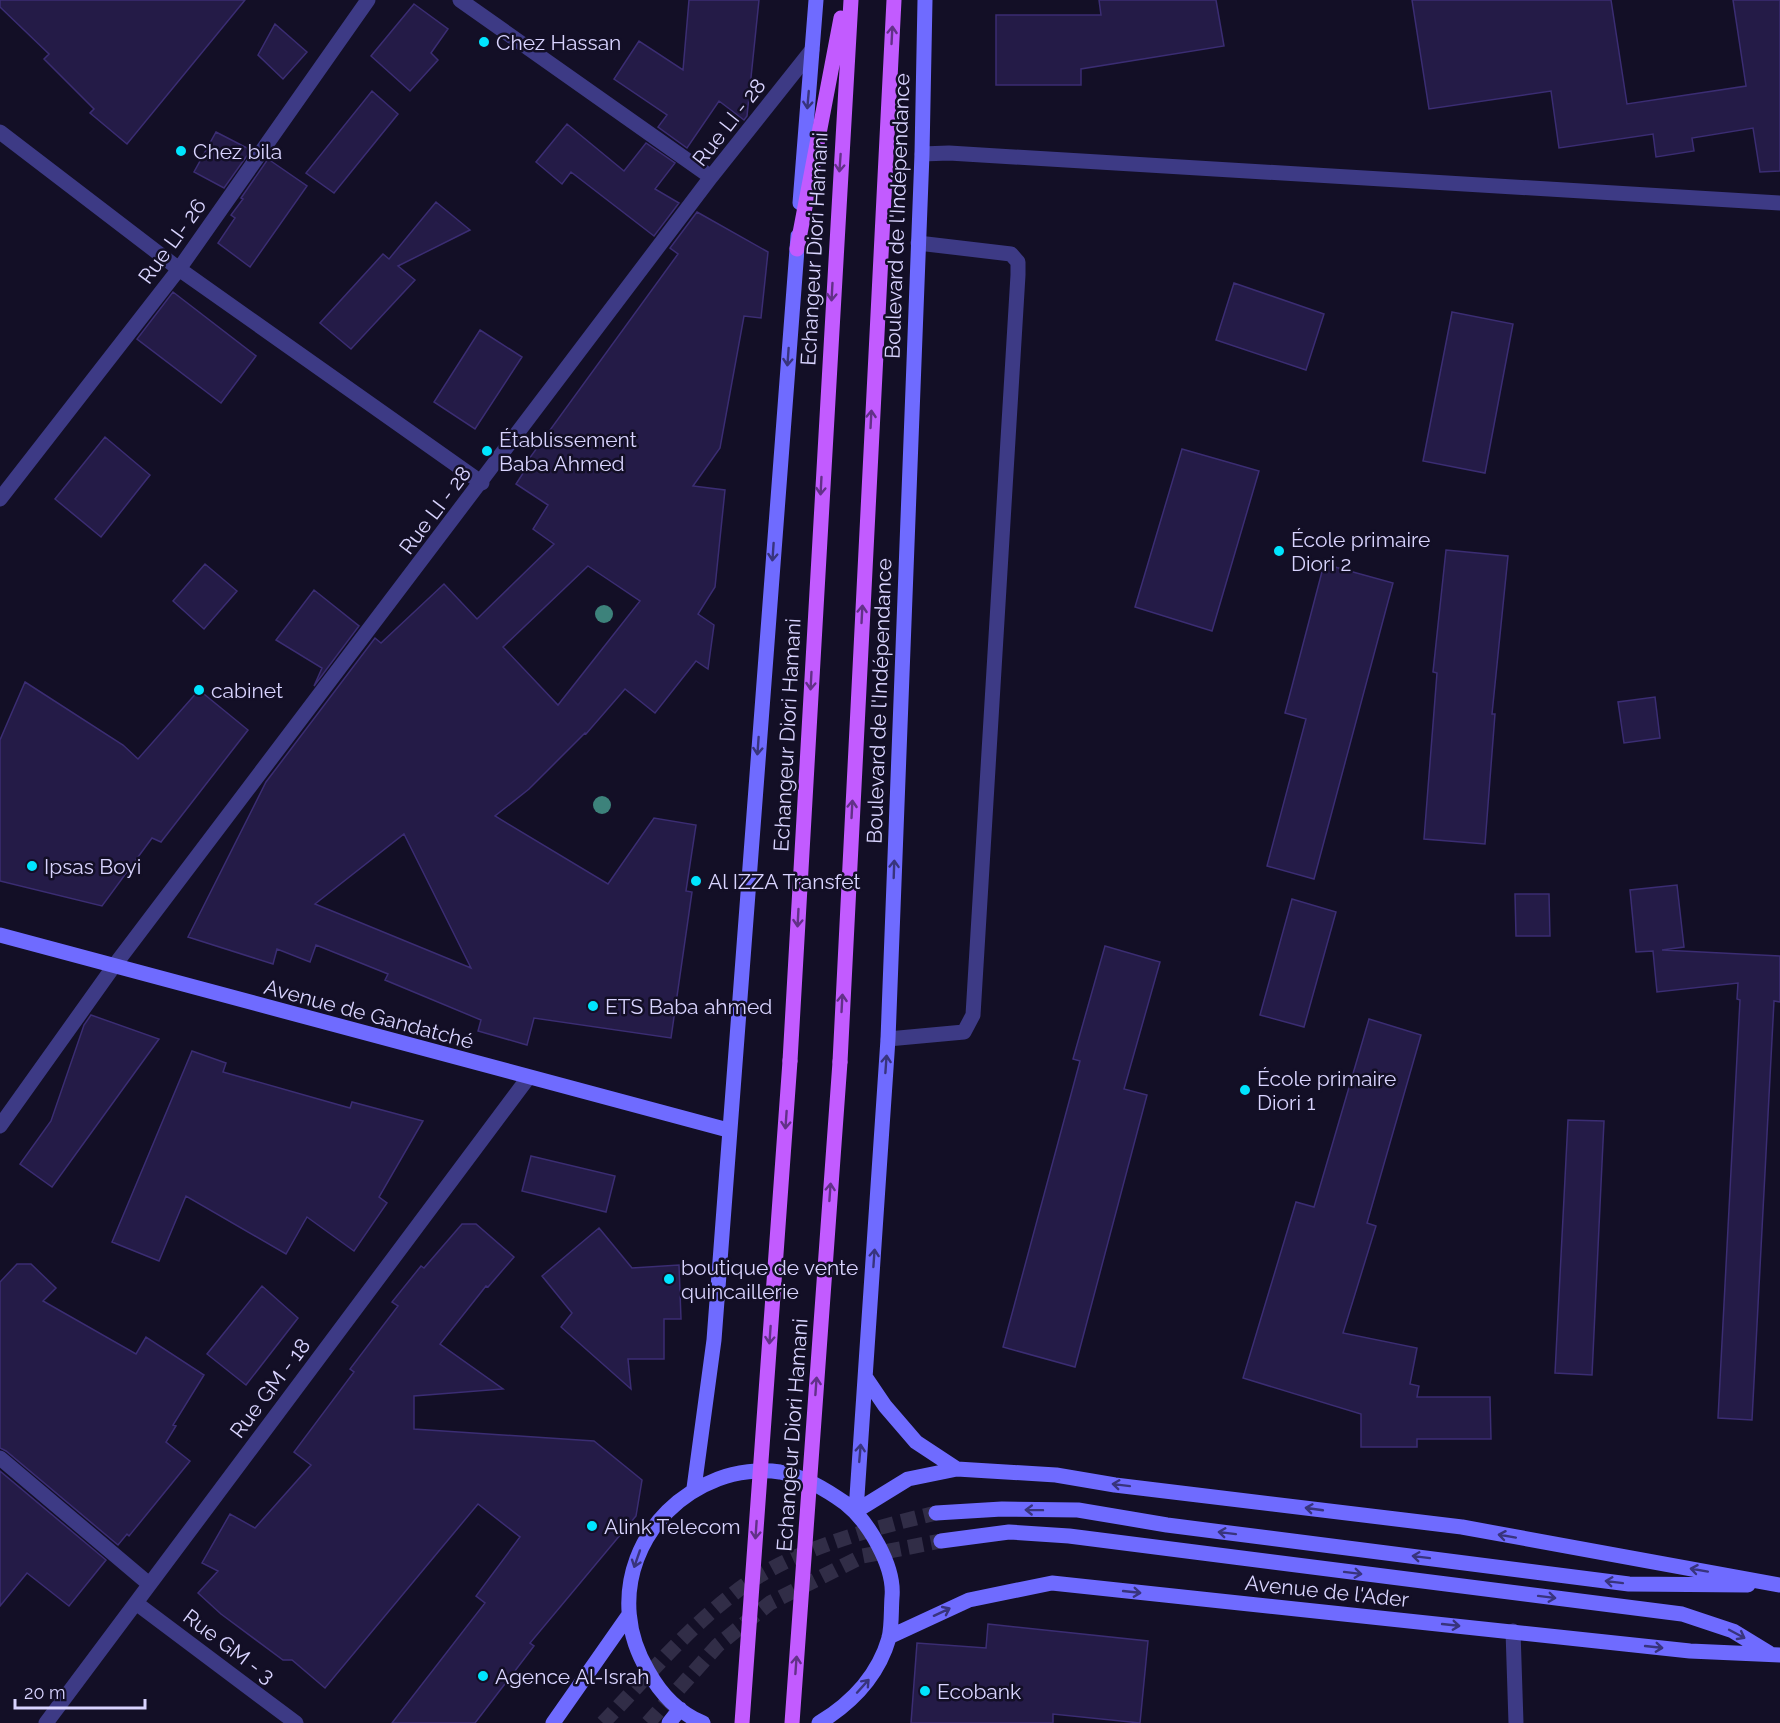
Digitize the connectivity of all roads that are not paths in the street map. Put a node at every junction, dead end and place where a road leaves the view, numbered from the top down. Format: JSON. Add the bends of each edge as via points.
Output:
{"nodes":[{"id":1,"x":368,"y":0,"type":"edge"},
{"id":2,"x":460,"y":0,"type":"edge"},
{"id":3,"x":816,"y":0,"type":"edge"},
{"id":4,"x":844,"y":0,"type":"edge"},
{"id":5,"x":850,"y":0,"type":"edge"},
{"id":6,"x":894,"y":0,"type":"edge"},
{"id":7,"x":925,"y":0,"type":"edge"},
{"id":8,"x":812,"y":50,"type":"junction"},
{"id":9,"x":0,"y":132,"type":"edge"},
{"id":10,"x":922,"y":154,"type":"junction"},
{"id":11,"x":711,"y":177,"type":"junction"},
{"id":12,"x":1780,"y":203,"type":"edge"},
{"id":13,"x":918,"y":243,"type":"junction"},
{"id":14,"x":797,"y":249,"type":"junction"},
{"id":15,"x":179,"y":269,"type":"junction"},
{"id":16,"x":482,"y":483,"type":"junction"},
{"id":17,"x":0,"y":499,"type":"edge"},
{"id":18,"x":0,"y":935,"type":"edge"},
{"id":19,"x":114,"y":966,"type":"junction"},
{"id":20,"x":888,"y":1039,"type":"junction"},
{"id":21,"x":528,"y":1078,"type":"junction"},
{"id":22,"x":0,"y":1126,"type":"edge"},
{"id":23,"x":728,"y":1130,"type":"junction"},
{"id":24,"x":866,"y":1378,"type":"junction"},
{"id":25,"x":0,"y":1458,"type":"edge"},
{"id":26,"x":957,"y":1470,"type":"junction"},
{"id":27,"x":694,"y":1488,"type":"junction"},
{"id":28,"x":856,"y":1511,"type":"junction"},
{"id":29,"x":936,"y":1513,"type":"tunnel mouth"},
{"id":30,"x":941,"y":1541,"type":"tunnel mouth"},
{"id":31,"x":149,"y":1584,"type":"junction"},
{"id":32,"x":1779,"y":1585,"type":"edge"},
{"id":33,"x":136,"y":1603,"type":"junction"},
{"id":34,"x":628,"y":1616,"type":"junction"},
{"id":35,"x":1513,"y":1631,"type":"junction"},
{"id":36,"x":889,"y":1637,"type":"junction"},
{"id":37,"x":1775,"y":1654,"type":"edge"},
{"id":38,"x":843,"y":1716,"type":"edge"},
{"id":39,"x":691,"y":1718,"type":"edge"},
{"id":40,"x":46,"y":1723,"type":"edge"},
{"id":41,"x":296,"y":1723,"type":"edge"},
{"id":42,"x":553,"y":1723,"type":"edge"},
{"id":43,"x":669,"y":1723,"type":"edge"},
{"id":44,"x":742,"y":1723,"type":"edge"},
{"id":45,"x":792,"y":1723,"type":"edge"},
{"id":46,"x":819,"y":1723,"type":"edge"},
{"id":47,"x":1516,"y":1723,"type":"edge"}],
"edges":[{"from":1,"to":15,"type":"street","name":"Rue LI- 26"},
{"from":2,"to":11,"type":"street"},
{"from":3,"to":8,"type":"main road"},
{"from":4,"to":14,"type":"main road"},
{"from":5,"to":44,"type":"main road","name":"Echangeur Diori Hamani","one_way":true,"bridge":true,"via":[[790,1061]]},
{"from":45,"to":6,"type":"main road","name":"Echangeur Diori Hamani","one_way":true,"bridge":true,"via":[[840,1062]]},
{"from":7,"to":10,"type":"main road","name":"Boulevard de l'Indépendance"},
{"from":8,"to":11,"type":"street","name":"Rue LI - 28"},
{"from":8,"to":14,"type":"main road","one_way":true},
{"from":9,"to":15,"type":"street"},
{"from":10,"to":12,"type":"street"},
{"from":10,"to":13,"type":"main road","name":"Boulevard de l'Indépendance"},
{"from":11,"to":16,"type":"street","name":"Rue LI - 28"},
{"from":20,"to":13,"type":"main road","name":"Boulevard de l'Indépendance","one_way":true},
{"from":13,"to":20,"type":"street","via":[[1011,254],[1018,262],[1018,275],[974,1015],[964,1032]]},
{"from":14,"to":23,"type":"main road","one_way":true},
{"from":15,"to":16,"type":"street"},
{"from":15,"to":17,"type":"street","name":"Rue LI- 26"},
{"from":16,"to":19,"type":"street","name":"Rue LI - 28"},
{"from":18,"to":19,"type":"main road","name":"Avenue de Gandatché"},
{"from":19,"to":21,"type":"main road","name":"Avenue de Gandatché"},
{"from":19,"to":22,"type":"street","name":"Rue LI - 28"},
{"from":24,"to":20,"type":"main road","name":"Boulevard de l'Indépendance","one_way":true},
{"from":21,"to":23,"type":"main road","name":"Avenue de Gandatché"},
{"from":21,"to":31,"type":"street","name":"Rue GM - 18"},
{"from":23,"to":27,"type":"main road","via":[[714,1340]]},
{"from":24,"to":26,"type":"main road","via":[[916,1442]]},
{"from":28,"to":24,"type":"main road","name":"Boulevard de l'Indépendance","one_way":true},
{"from":25,"to":31,"type":"street"},
{"from":26,"to":28,"type":"main road","name":"Avenue de l'Ader","via":[[908,1479]]},
{"from":32,"to":26,"type":"main road","name":"Avenue de l'Ader","one_way":true,"via":[[1462,1527],[1056,1475]]},
{"from":27,"to":28,"type":"main road","via":[[735,1473],[779,1472],[820,1486]]},
{"from":27,"to":34,"type":"main road","one_way":true,"via":[[665,1511],[642,1542],[630,1578]]},
{"from":28,"to":36,"type":"main road","via":[[881,1548],[893,1592]]},
{"from":32,"to":29,"type":"main road","name":"Avenue de l'Ader","one_way":true,"via":[[1629,1584],[1167,1525],[1078,1510]]},
{"from":30,"to":37,"type":"main road","name":"Avenue de l'Ader","one_way":true,"via":[[1009,1532],[1069,1536],[1671,1612],[1733,1631]]},
{"from":31,"to":33,"type":"street","name":"Rue GM - 18"},
{"from":33,"to":40,"type":"street","name":"Rue GM - 18"},
{"from":33,"to":41,"type":"street","name":"Rue GM - 3"},
{"from":34,"to":39,"type":"main road","via":[[638,1655],[658,1689]]},
{"from":34,"to":42,"type":"main road"},
{"from":36,"to":35,"type":"main road","name":"Avenue de l'Ader","one_way":true,"via":[[969,1600],[1052,1583]]},
{"from":35,"to":37,"type":"main road","name":"Avenue de l'Ader","one_way":true,"via":[[1690,1650]]},
{"from":35,"to":47,"type":"street"},
{"from":38,"to":36,"type":"main road","one_way":true,"via":[[872,1677]]},
{"from":38,"to":46,"type":"main road"},
{"from":39,"to":43,"type":"main road"}]}
